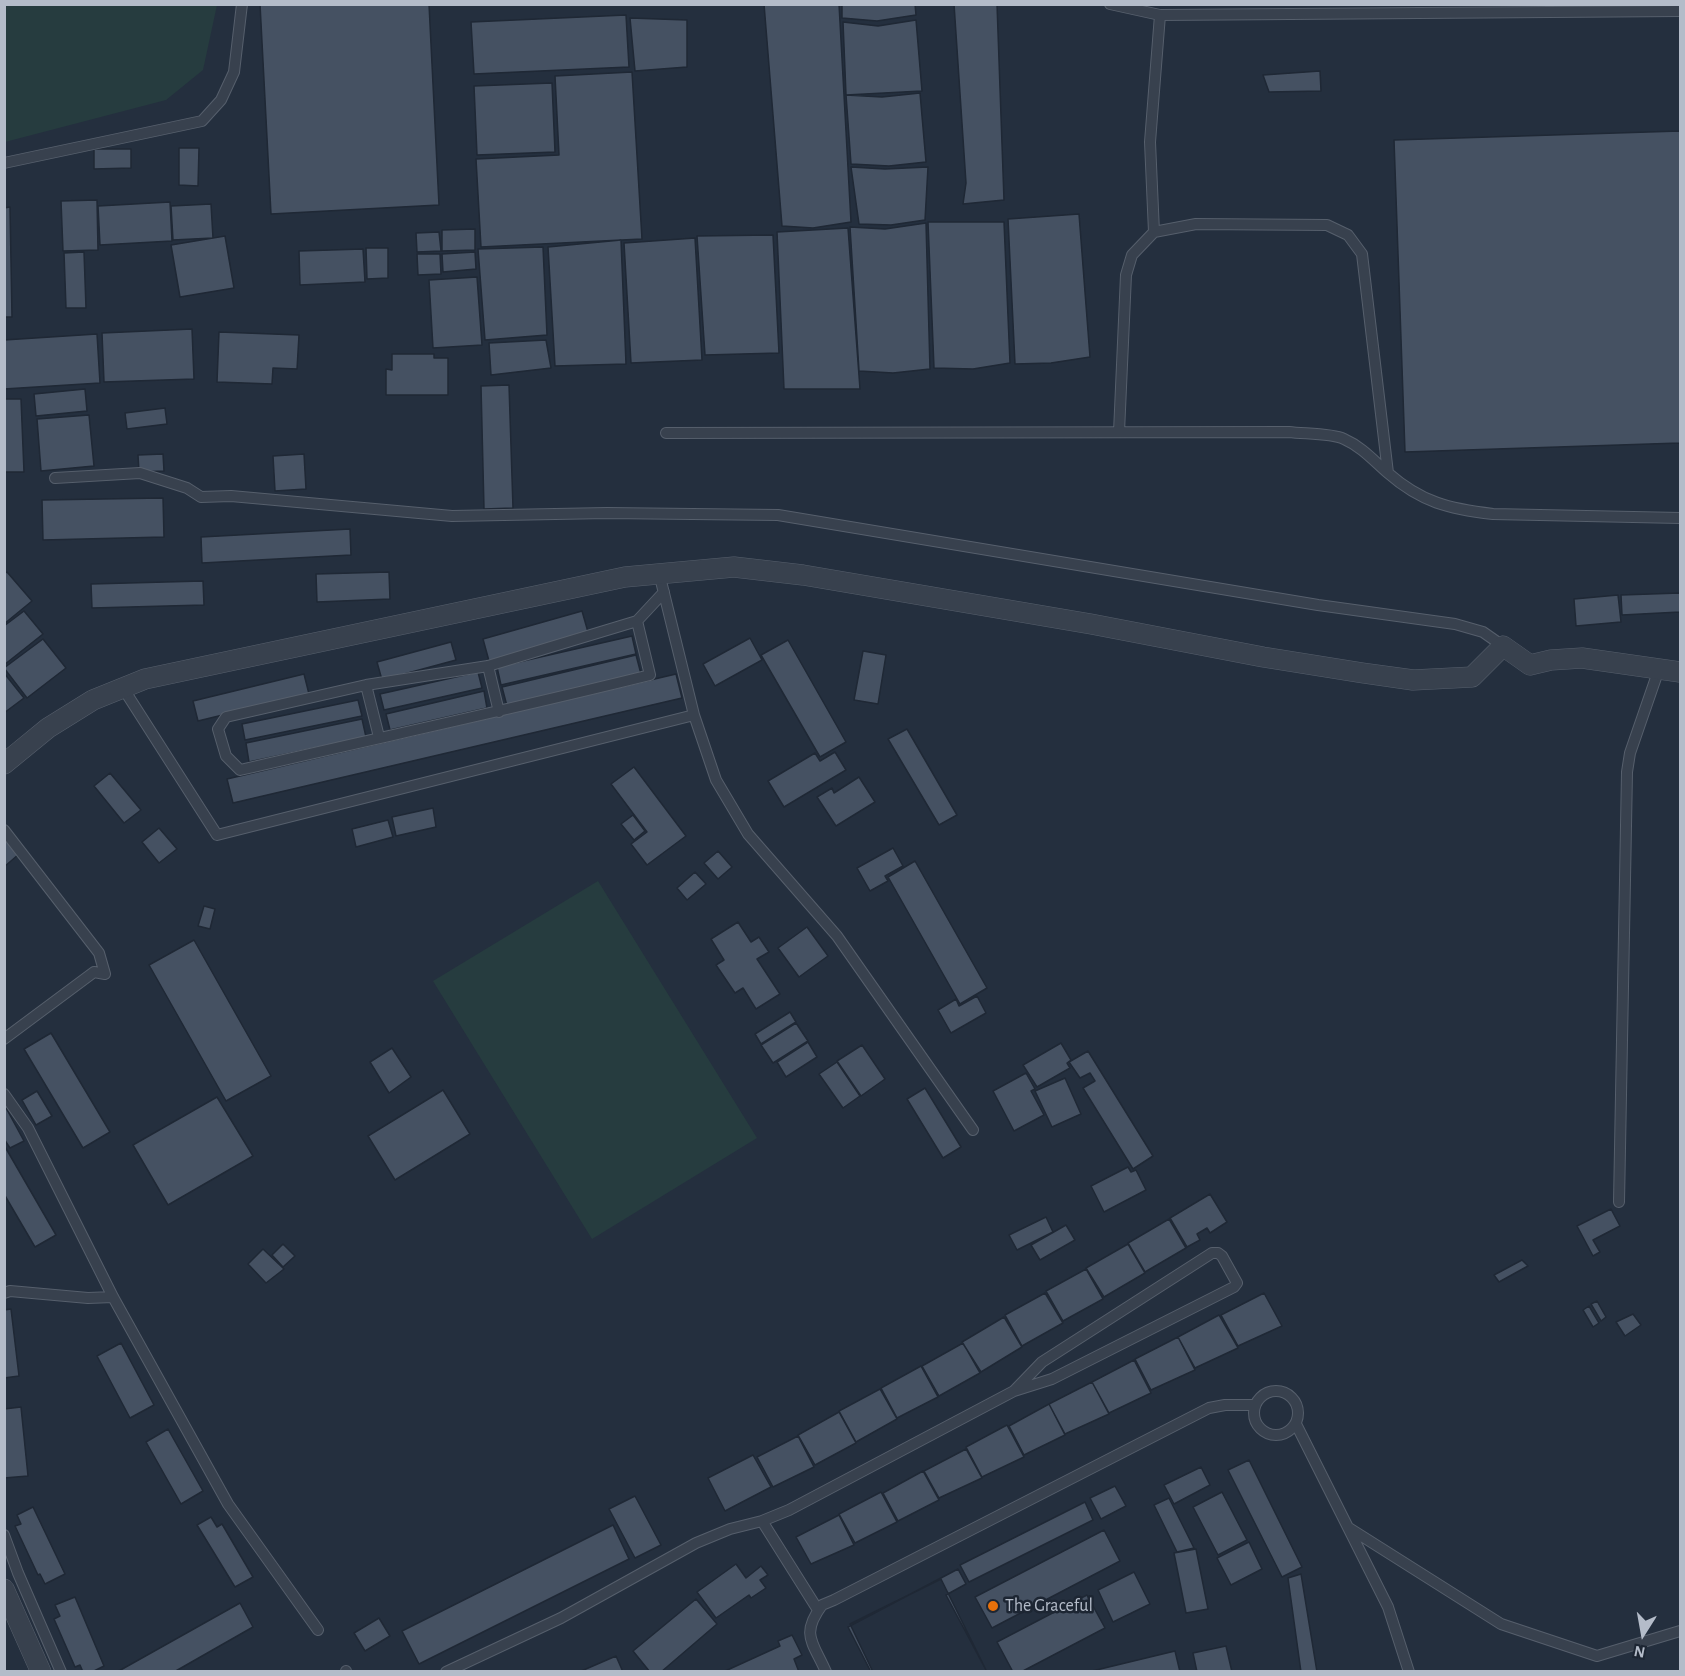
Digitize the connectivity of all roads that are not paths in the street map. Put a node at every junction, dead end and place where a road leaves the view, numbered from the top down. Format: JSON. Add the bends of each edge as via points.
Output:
{"nodes":[{"id":1,"x":242,"y":4,"type":"edge"},
{"id":2,"x":1110,"y":4,"type":"edge"},
{"id":3,"x":1680,"y":11,"type":"edge"},
{"id":4,"x":1160,"y":15,"type":"junction"},
{"id":5,"x":4,"y":163,"type":"edge"},
{"id":6,"x":1154,"y":231,"type":"junction"},
{"id":7,"x":1119,"y":432,"type":"junction"},
{"id":8,"x":666,"y":433,"type":"dead end"},
{"id":9,"x":1388,"y":473,"type":"junction"},
{"id":10,"x":55,"y":478,"type":"dead end"},
{"id":11,"x":1680,"y":518,"type":"edge"},
{"id":12,"x":659,"y":573,"type":"junction"},
{"id":13,"x":664,"y":592,"type":"junction"},
{"id":14,"x":637,"y":621,"type":"junction"},
{"id":15,"x":1503,"y":646,"type":"junction"},
{"id":16,"x":488,"y":666,"type":"junction"},
{"id":17,"x":1659,"y":669,"type":"junction"},
{"id":18,"x":1680,"y":672,"type":"edge"},
{"id":19,"x":366,"y":685,"type":"junction"},
{"id":20,"x":123,"y":688,"type":"junction"},
{"id":21,"x":499,"y":712,"type":"junction"},
{"id":22,"x":694,"y":715,"type":"junction"},
{"id":23,"x":379,"y":737,"type":"junction"},
{"id":24,"x":4,"y":764,"type":"edge"},
{"id":25,"x":4,"y":830,"type":"edge"},
{"id":26,"x":4,"y":1039,"type":"edge"},
{"id":27,"x":4,"y":1094,"type":"edge"},
{"id":28,"x":973,"y":1130,"type":"dead end"},
{"id":29,"x":1619,"y":1202,"type":"dead end"},
{"id":30,"x":4,"y":1293,"type":"edge"},
{"id":31,"x":113,"y":1297,"type":"junction"},
{"id":32,"x":1014,"y":1391,"type":"junction"},
{"id":33,"x":1255,"y":1405,"type":"junction"},
{"id":34,"x":1296,"y":1424,"type":"junction"},
{"id":35,"x":762,"y":1521,"type":"junction"},
{"id":36,"x":1349,"y":1528,"type":"junction"},
{"id":37,"x":4,"y":1534,"type":"edge"},
{"id":38,"x":4,"y":1589,"type":"edge"},
{"id":39,"x":818,"y":1610,"type":"junction"},
{"id":40,"x":318,"y":1630,"type":"dead end"},
{"id":41,"x":1680,"y":1631,"type":"edge"},
{"id":42,"x":41,"y":1671,"type":"edge"},
{"id":43,"x":61,"y":1671,"type":"edge"},
{"id":44,"x":446,"y":1671,"type":"edge"},
{"id":45,"x":826,"y":1671,"type":"edge"},
{"id":46,"x":1409,"y":1671,"type":"edge"}],
"edges":[{"from":1,"to":5,"type":"lane","via":[[234,72],[221,100],[202,121]]},
{"from":2,"to":4,"type":"lane"},
{"from":3,"to":4,"type":"lane"},
{"from":4,"to":6,"type":"lane","via":[[1150,142]]},
{"from":6,"to":7,"type":"lane","via":[[1132,255],[1126,276]]},
{"from":6,"to":9,"type":"lane","via":[[1196,224],[1327,225],[1348,235],[1362,254]]},
{"from":7,"to":8,"type":"lane"},
{"from":7,"to":9,"type":"lane","via":[[1289,432],[1342,438],[1365,451]]},
{"from":9,"to":11,"type":"lane","via":[[1415,495],[1473,512]]},
{"from":10,"to":15,"type":"lane","via":[[140,473],[187,488],[201,497],[231,496],[452,516],[778,515],[1455,624],[1483,632]]},
{"from":12,"to":13,"type":"lane"},
{"from":12,"to":15,"type":"street","via":[[734,567],[803,575],[1413,680],[1472,677]]},
{"from":12,"to":20,"type":"street","via":[[145,679]]},
{"from":13,"to":14,"type":"lane"},
{"from":13,"to":22,"type":"lane"},
{"from":14,"to":16,"type":"lane"},
{"from":14,"to":21,"type":"lane","via":[[650,675]]},
{"from":15,"to":17,"type":"street","via":[[1530,665],[1582,658]]},
{"from":16,"to":19,"type":"lane"},
{"from":16,"to":21,"type":"lane"},
{"from":17,"to":18,"type":"street"},
{"from":17,"to":29,"type":"lane","via":[[1627,772]]},
{"from":19,"to":23,"type":"lane"},
{"from":19,"to":23,"type":"lane","via":[[226,717],[218,729],[226,756],[240,770]]},
{"from":20,"to":22,"type":"lane","via":[[217,835]]},
{"from":20,"to":24,"type":"street","via":[[93,700],[48,728]]},
{"from":21,"to":23,"type":"lane"},
{"from":22,"to":28,"type":"lane","via":[[716,780],[748,834],[837,936]]},
{"from":25,"to":26,"type":"lane","via":[[99,953],[105,974],[94,972]]},
{"from":27,"to":31,"type":"lane","via":[[28,1128]]},
{"from":30,"to":31,"type":"lane"},
{"from":31,"to":40,"type":"lane","via":[[228,1504]]},
{"from":32,"to":32,"type":"lane","via":[[1042,1362],[1212,1254],[1222,1256],[1237,1283],[1234,1287],[1052,1379]]},
{"from":32,"to":35,"type":"lane"},
{"from":33,"to":34,"type":"lane","via":[[1254,1420],[1263,1432],[1277,1436]]},
{"from":33,"to":34,"type":"lane","via":[[1264,1394],[1286,1393],[1296,1403]]},
{"from":33,"to":39,"type":"lane","via":[[1225,1405],[1198,1413]]},
{"from":34,"to":36,"type":"lane"},
{"from":35,"to":39,"type":"lane"},
{"from":35,"to":44,"type":"lane","via":[[696,1543],[561,1618]]},
{"from":36,"to":41,"type":"lane","via":[[1501,1624],[1597,1656]]},
{"from":36,"to":46,"type":"lane","via":[[1388,1607]]},
{"from":37,"to":43,"type":"lane"},
{"from":38,"to":42,"type":"street"},
{"from":39,"to":45,"type":"lane","via":[[809,1636]]}]}
